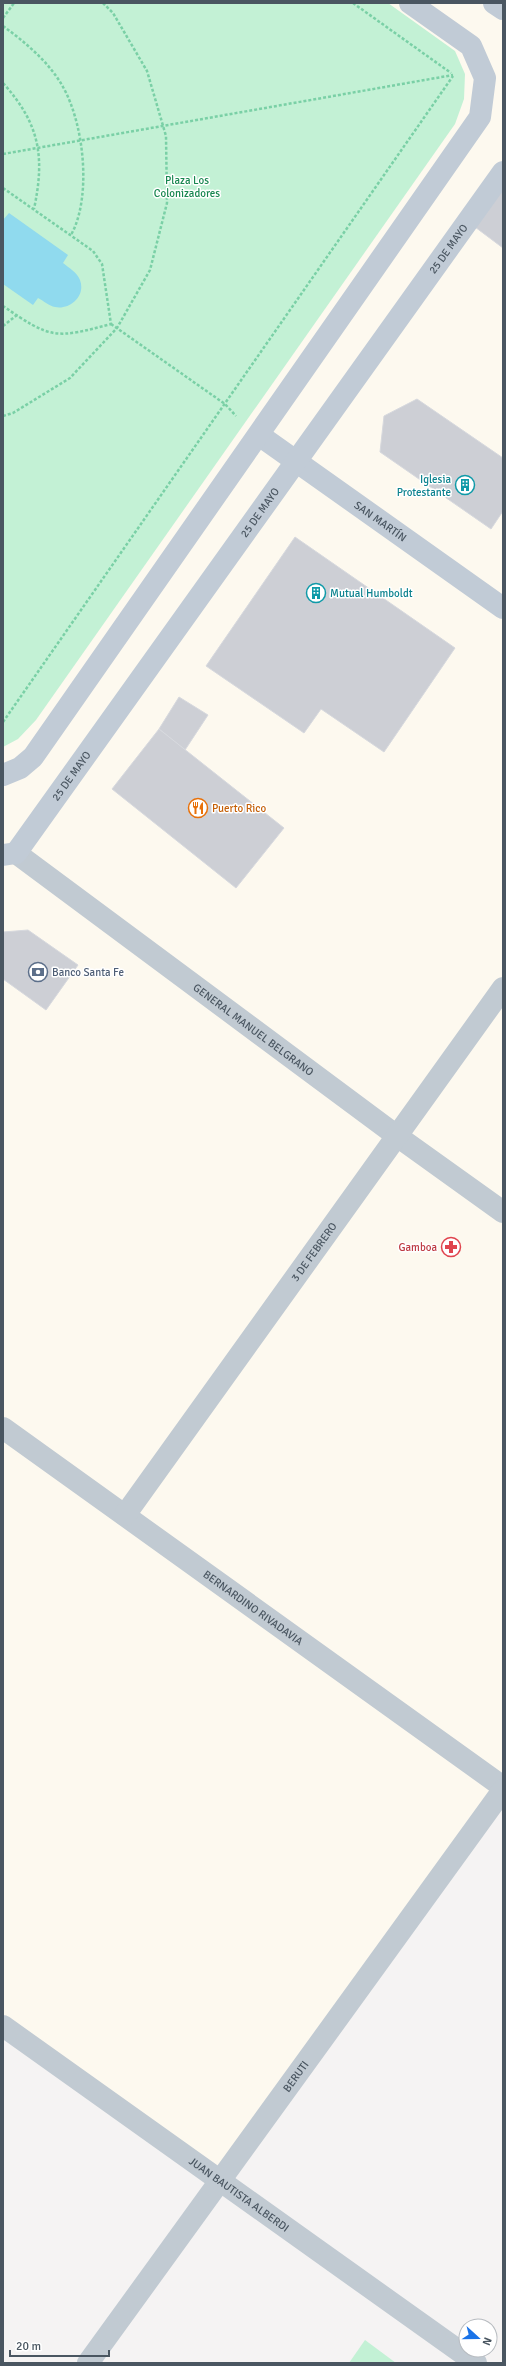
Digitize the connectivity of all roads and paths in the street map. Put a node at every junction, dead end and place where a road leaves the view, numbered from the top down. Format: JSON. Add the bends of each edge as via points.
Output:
{"nodes":[{"id":1,"x":14,"y":3,"type":"edge"},
{"id":2,"x":103,"y":3,"type":"edge"},
{"id":3,"x":353,"y":3,"type":"edge"},
{"id":4,"x":410,"y":3,"type":"edge"},
{"id":5,"x":494,"y":3,"type":"edge"},
{"id":6,"x":503,"y":10,"type":"edge"},
{"id":7,"x":3,"y":18,"type":"edge"},
{"id":8,"x":3,"y":26,"type":"edge"},
{"id":9,"x":454,"y":75,"type":"junction"},
{"id":10,"x":485,"y":78,"type":"junction"},
{"id":11,"x":3,"y":83,"type":"edge"},
{"id":12,"x":162,"y":126,"type":"junction"},
{"id":13,"x":80,"y":140,"type":"junction"},
{"id":14,"x":39,"y":149,"type":"junction"},
{"id":15,"x":3,"y":154,"type":"edge"},
{"id":16,"x":503,"y":172,"type":"edge"},
{"id":17,"x":3,"y":188,"type":"edge"},
{"id":18,"x":34,"y":209,"type":"junction"},
{"id":19,"x":71,"y":235,"type":"junction"},
{"id":20,"x":3,"y":306,"type":"edge"},
{"id":21,"x":17,"y":315,"type":"junction"},
{"id":22,"x":111,"y":324,"type":"junction"},
{"id":23,"x":3,"y":326,"type":"edge"},
{"id":24,"x":117,"y":328,"type":"junction"},
{"id":25,"x":225,"y":404,"type":"junction"},
{"id":26,"x":3,"y":416,"type":"edge"},
{"id":27,"x":259,"y":435,"type":"junction"},
{"id":28,"x":295,"y":462,"type":"junction"},
{"id":29,"x":503,"y":608,"type":"edge"},
{"id":30,"x":3,"y":722,"type":"edge"},
{"id":31,"x":3,"y":775,"type":"edge"},
{"id":32,"x":6,"y":855,"type":"edge"},
{"id":33,"x":503,"y":988,"type":"edge"},
{"id":34,"x":397,"y":1136,"type":"junction"},
{"id":35,"x":503,"y":1212,"type":"edge"},
{"id":36,"x":3,"y":1428,"type":"edge"},
{"id":37,"x":125,"y":1515,"type":"junction"},
{"id":38,"x":503,"y":1788,"type":"edge"},
{"id":39,"x":3,"y":2026,"type":"edge"},
{"id":40,"x":221,"y":2182,"type":"junction"},
{"id":41,"x":88,"y":2363,"type":"edge"},
{"id":42,"x":476,"y":2363,"type":"edge"}],
"edges":[{"from":1,"to":7,"type":"path"},
{"from":2,"to":12,"type":"path","via":[[113,12],[147,71]]},
{"from":3,"to":9,"type":"path"},
{"from":4,"to":10,"type":"main road","via":[[471,46]]},
{"from":5,"to":6,"type":"main road"},
{"from":8,"to":13,"type":"path","via":[[27,45],[63,86],[76,120]]},
{"from":9,"to":10,"type":"path"},
{"from":9,"to":12,"type":"path"},
{"from":9,"to":25,"type":"path"},
{"from":10,"to":27,"type":"main road","via":[[480,117]]},
{"from":11,"to":14,"type":"path","via":[[27,115]]},
{"from":12,"to":13,"type":"path"},
{"from":12,"to":24,"type":"path","via":[[166,136],[167,204],[150,270]]},
{"from":13,"to":14,"type":"path"},
{"from":13,"to":19,"type":"path","via":[[83,158],[82,195]]},
{"from":14,"to":15,"type":"path"},
{"from":14,"to":18,"type":"path","via":[[39,182]]},
{"from":16,"to":28,"type":"main road","name":"25 DE MAYO"},
{"from":17,"to":18,"type":"path"},
{"from":18,"to":19,"type":"path"},
{"from":19,"to":22,"type":"path","via":[[93,251],[102,264]]},
{"from":20,"to":21,"type":"path"},
{"from":21,"to":22,"type":"path","via":[[37,329],[54,334],[75,333]]},
{"from":21,"to":23,"type":"path"},
{"from":22,"to":24,"type":"path"},
{"from":24,"to":25,"type":"path"},
{"from":24,"to":26,"type":"path","via":[[70,378],[13,413]]},
{"from":25,"to":27,"type":"path","via":[[248,429]]},
{"from":25,"to":30,"type":"path"},
{"from":27,"to":28,"type":"main road","name":"SAN MARTÍN"},
{"from":27,"to":31,"type":"main road","via":[[33,757],[20,768]]},
{"from":28,"to":29,"type":"main road","name":"SAN MARTÍN"},
{"from":28,"to":32,"type":"main road","name":"25 DE MAYO"},
{"from":32,"to":34,"type":"street","name":"GENERAL MANUEL BELGRANO"},
{"from":33,"to":34,"type":"street","name":"3 DE FEBRERO"},
{"from":34,"to":35,"type":"street","name":"GENERAL MANUEL BELGRANO"},
{"from":34,"to":37,"type":"street","name":"3 DE FEBRERO"},
{"from":36,"to":37,"type":"street","name":"BERNARDINO RIVADAVIA"},
{"from":37,"to":38,"type":"street","name":"BERNARDINO RIVADAVIA"},
{"from":38,"to":40,"type":"street","name":"BERUTI"},
{"from":39,"to":40,"type":"street","name":"JUAN BAUTISTA ALBERDI"},
{"from":40,"to":41,"type":"street","name":"BERUTI"},
{"from":40,"to":42,"type":"street","name":"JUAN BAUTISTA ALBERDI"}]}
